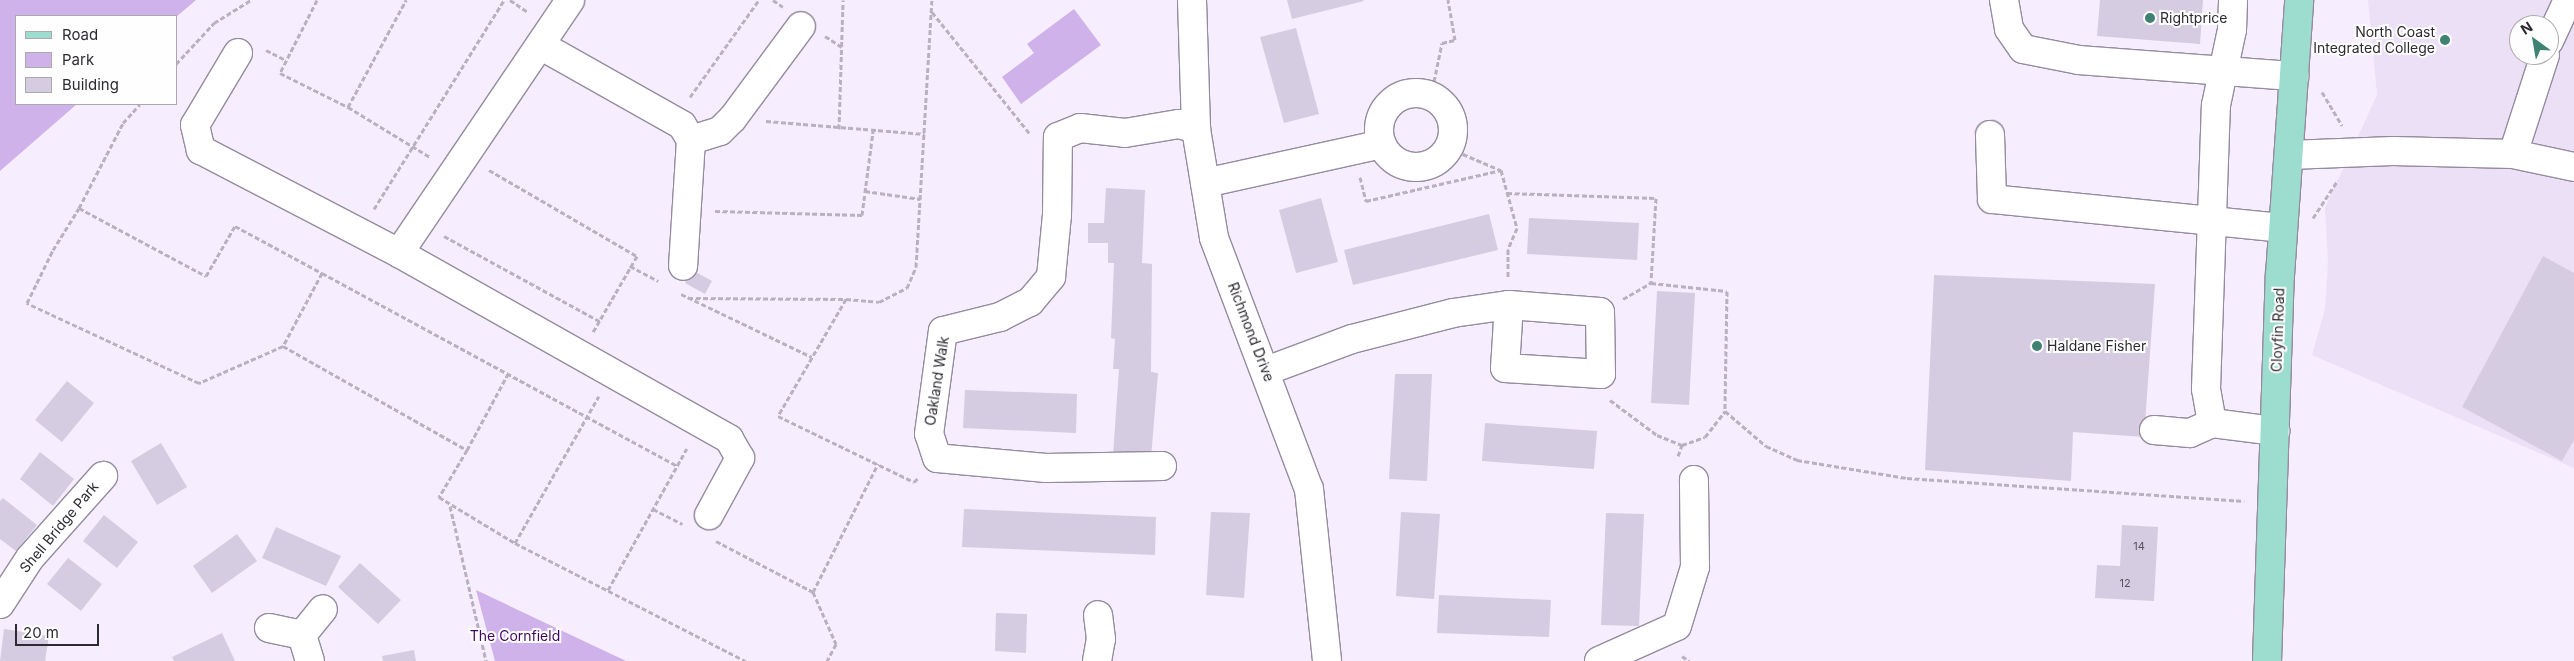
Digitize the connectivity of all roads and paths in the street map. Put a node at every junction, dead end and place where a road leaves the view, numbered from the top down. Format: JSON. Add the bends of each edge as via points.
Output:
{"nodes":[{"id":1,"x":251,"y":0,"type":"edge"},
{"id":2,"x":317,"y":0,"type":"edge"},
{"id":3,"x":406,"y":0,"type":"edge"},
{"id":4,"x":504,"y":0,"type":"edge"},
{"id":5,"x":570,"y":0,"type":"edge"},
{"id":6,"x":759,"y":0,"type":"edge"},
{"id":7,"x":843,"y":0,"type":"edge"},
{"id":8,"x":932,"y":0,"type":"edge"},
{"id":9,"x":1192,"y":0,"type":"edge"},
{"id":10,"x":1448,"y":0,"type":"edge"},
{"id":11,"x":2004,"y":0,"type":"edge"},
{"id":12,"x":2233,"y":0,"type":"edge"},
{"id":13,"x":2299,"y":0,"type":"edge"},
{"id":14,"x":2568,"y":0,"type":"edge"},
{"id":15,"x":931,"y":12,"type":"junction"},
{"id":16,"x":2559,"y":19,"type":"edge"},
{"id":17,"x":800,"y":26,"type":"dead end"},
{"id":18,"x":540,"y":45,"type":"junction"},
{"id":19,"x":238,"y":52,"type":"dead end"},
{"id":20,"x":178,"y":62,"type":"edge"},
{"id":21,"x":2542,"y":65,"type":"edge"},
{"id":22,"x":2224,"y":70,"type":"junction"},
{"id":23,"x":2294,"y":76,"type":"junction"},
{"id":24,"x":2320,"y":83,"type":"dead end"},
{"id":25,"x":1431,"y":96,"type":"junction"},
{"id":26,"x":139,"y":105,"type":"edge"},
{"id":27,"x":348,"y":107,"type":"junction"},
{"id":28,"x":733,"y":118,"type":"junction"},
{"id":29,"x":839,"y":129,"type":"junction"},
{"id":30,"x":682,"y":130,"type":"junction"},
{"id":31,"x":1196,"y":130,"type":"junction"},
{"id":32,"x":873,"y":131,"type":"junction"},
{"id":33,"x":924,"y":134,"type":"junction"},
{"id":34,"x":1990,"y":135,"type":"dead end"},
{"id":35,"x":1382,"y":144,"type":"junction"},
{"id":36,"x":413,"y":146,"type":"junction"},
{"id":37,"x":1449,"y":148,"type":"junction"},
{"id":38,"x":1353,"y":150,"type":"junction"},
{"id":39,"x":2356,"y":152,"type":"junction"},
{"id":40,"x":2513,"y":154,"type":"junction"},
{"id":41,"x":2289,"y":156,"type":"junction"},
{"id":42,"x":459,"y":164,"type":"junction"},
{"id":43,"x":2574,"y":167,"type":"edge"},
{"id":44,"x":1058,"y":168,"type":"junction"},
{"id":45,"x":1501,"y":170,"type":"junction"},
{"id":46,"x":1205,"y":183,"type":"junction"},
{"id":47,"x":864,"y":191,"type":"junction"},
{"id":48,"x":1507,"y":193,"type":"junction"},
{"id":49,"x":920,"y":199,"type":"junction"},
{"id":50,"x":79,"y":208,"type":"junction"},
{"id":51,"x":687,"y":210,"type":"junction"},
{"id":52,"x":420,"y":222,"type":"junction"},
{"id":53,"x":2212,"y":222,"type":"junction"},
{"id":54,"x":2284,"y":228,"type":"junction"},
{"id":55,"x":2312,"y":228,"type":"dead end"},
{"id":56,"x":359,"y":233,"type":"junction"},
{"id":57,"x":399,"y":253,"type":"junction"},
{"id":58,"x":630,"y":266,"type":"junction"},
{"id":59,"x":322,"y":273,"type":"junction"},
{"id":60,"x":674,"y":280,"type":"junction"},
{"id":61,"x":1651,"y":283,"type":"junction"},
{"id":62,"x":688,"y":298,"type":"junction"},
{"id":63,"x":846,"y":299,"type":"junction"},
{"id":64,"x":1508,"y":305,"type":"junction"},
{"id":65,"x":1600,"y":312,"type":"junction"},
{"id":66,"x":599,"y":321,"type":"junction"},
{"id":67,"x":283,"y":346,"type":"junction"},
{"id":68,"x":579,"y":354,"type":"junction"},
{"id":69,"x":812,"y":357,"type":"junction"},
{"id":70,"x":1266,"y":371,"type":"junction"},
{"id":71,"x":613,"y":373,"type":"junction"},
{"id":72,"x":508,"y":374,"type":"junction"},
{"id":73,"x":1601,"y":374,"type":"junction"},
{"id":74,"x":1725,"y":411,"type":"junction"},
{"id":75,"x":587,"y":417,"type":"junction"},
{"id":76,"x":702,"y":423,"type":"junction"},
{"id":77,"x":2212,"y":423,"type":"junction"},
{"id":78,"x":2154,"y":430,"type":"dead end"},
{"id":79,"x":2275,"y":431,"type":"junction"},
{"id":80,"x":467,"y":450,"type":"junction"},
{"id":81,"x":937,"y":458,"type":"junction"},
{"id":82,"x":878,"y":464,"type":"junction"},
{"id":83,"x":677,"y":466,"type":"junction"},
{"id":84,"x":1162,"y":466,"type":"dead end"},
{"id":85,"x":103,"y":476,"type":"dead end"},
{"id":86,"x":1694,"y":480,"type":"dead end"},
{"id":87,"x":2272,"y":503,"type":"junction"},
{"id":88,"x":449,"y":506,"type":"junction"},
{"id":89,"x":653,"y":509,"type":"junction"},
{"id":90,"x":703,"y":527,"type":"junction"},
{"id":91,"x":515,"y":543,"type":"junction"},
{"id":92,"x":608,"y":590,"type":"junction"},
{"id":93,"x":813,"y":592,"type":"junction"},
{"id":94,"x":0,"y":604,"type":"edge"},
{"id":95,"x":323,"y":608,"type":"dead end"},
{"id":96,"x":1098,"y":615,"type":"dead end"},
{"id":97,"x":269,"y":628,"type":"dead end"},
{"id":98,"x":302,"y":636,"type":"junction"},
{"id":99,"x":310,"y":661,"type":"edge"},
{"id":100,"x":486,"y":661,"type":"edge"},
{"id":101,"x":746,"y":661,"type":"edge"},
{"id":102,"x":827,"y":661,"type":"edge"},
{"id":103,"x":1097,"y":661,"type":"edge"},
{"id":104,"x":1327,"y":661,"type":"edge"},
{"id":105,"x":1599,"y":661,"type":"edge"},
{"id":106,"x":2267,"y":661,"type":"edge"}],
"edges":[{"from":1,"to":20,"type":"path","via":[[214,22]]},
{"from":2,"to":27,"type":"path","via":[[280,72]]},
{"from":3,"to":27,"type":"path"},
{"from":4,"to":36,"type":"path"},
{"from":5,"to":18,"type":"street"},
{"from":6,"to":30,"type":"path"},
{"from":7,"to":29,"type":"path"},
{"from":8,"to":15,"type":"path"},
{"from":9,"to":31,"type":"street","name":"Richmond Drive"},
{"from":10,"to":25,"type":"path","via":[[1455,40],[1442,43]]},
{"from":11,"to":22,"type":"street","via":[[2009,29],[2023,49],[2078,60]]},
{"from":12,"to":22,"type":"street"},
{"from":13,"to":23,"type":"main road","name":"Cloyfin Road"},
{"from":14,"to":16,"type":"street"},
{"from":15,"to":33,"type":"path"},
{"from":15,"to":44,"type":"path"},
{"from":17,"to":28,"type":"street"},
{"from":18,"to":30,"type":"street"},
{"from":18,"to":42,"type":"street"},
{"from":19,"to":56,"type":"street","via":[[195,125],[200,150]]},
{"from":21,"to":40,"type":"street"},
{"from":22,"to":23,"type":"street"},
{"from":22,"to":53,"type":"street","via":[[2216,104]]},
{"from":23,"to":41,"type":"main road","name":"Cloyfin Road"},
{"from":24,"to":39,"type":"path"},
{"from":25,"to":35,"type":"street","via":[[1412,94],[1395,100],[1380,120]]},
{"from":25,"to":37,"type":"street","via":[[1449,113],[1452,124]]},
{"from":26,"to":50,"type":"path","via":[[123,123]]},
{"from":27,"to":36,"type":"path"},
{"from":28,"to":29,"type":"path"},
{"from":28,"to":30,"type":"street","via":[[720,131]]},
{"from":29,"to":32,"type":"path"},
{"from":30,"to":51,"type":"street"},
{"from":31,"to":44,"type":"street","name":"Oakland Walk","via":[[1179,124],[1125,132],[1080,128],[1058,137]]},
{"from":31,"to":46,"type":"street","name":"Richmond Drive"},
{"from":32,"to":33,"type":"path"},
{"from":32,"to":47,"type":"path"},
{"from":33,"to":49,"type":"path"},
{"from":34,"to":53,"type":"street","via":[[1992,199]]},
{"from":35,"to":37,"type":"street","via":[[1397,162],[1414,167],[1432,164]]},
{"from":35,"to":38,"type":"street"},
{"from":36,"to":42,"type":"path"},
{"from":36,"to":56,"type":"path"},
{"from":37,"to":45,"type":"path"},
{"from":38,"to":45,"type":"path","via":[[1366,201]]},
{"from":38,"to":46,"type":"street"},
{"from":39,"to":40,"type":"street"},
{"from":39,"to":41,"type":"street"},
{"from":39,"to":55,"type":"path","via":[[2313,218]]},
{"from":40,"to":43,"type":"street"},
{"from":41,"to":54,"type":"main road","name":"Cloyfin Road"},
{"from":42,"to":52,"type":"street"},
{"from":42,"to":58,"type":"path","via":[[637,256]]},
{"from":44,"to":81,"type":"street","name":"Oakland Walk","via":[[1051,277],[1030,302],[1007,314],[943,331],[929,434]]},
{"from":45,"to":48,"type":"path"},
{"from":46,"to":70,"type":"street","name":"Richmond Drive","via":[[1214,238]]},
{"from":47,"to":49,"type":"path"},
{"from":47,"to":51,"type":"path","via":[[862,215]]},
{"from":48,"to":61,"type":"path","via":[[1656,198]]},
{"from":48,"to":64,"type":"path","via":[[1517,228],[1508,250]]},
{"from":49,"to":63,"type":"path","via":[[916,267],[907,288],[879,302]]},
{"from":50,"to":59,"type":"path","via":[[206,276],[235,226]]},
{"from":50,"to":67,"type":"path","via":[[53,250],[27,303],[198,383]]},
{"from":51,"to":60,"type":"street"},
{"from":52,"to":57,"type":"street"},
{"from":52,"to":66,"type":"path"},
{"from":53,"to":54,"type":"street"},
{"from":53,"to":77,"type":"street","via":[[2206,390]]},
{"from":54,"to":79,"type":"main road","name":"Cloyfin Road"},
{"from":56,"to":57,"type":"street"},
{"from":57,"to":68,"type":"street"},
{"from":58,"to":60,"type":"path"},
{"from":58,"to":66,"type":"path"},
{"from":59,"to":67,"type":"path"},
{"from":59,"to":72,"type":"path"},
{"from":60,"to":62,"type":"path"},
{"from":61,"to":65,"type":"path"},
{"from":61,"to":74,"type":"path","via":[[1727,291]]},
{"from":62,"to":63,"type":"path"},
{"from":62,"to":69,"type":"path"},
{"from":63,"to":69,"type":"path"},
{"from":64,"to":65,"type":"street"},
{"from":64,"to":70,"type":"street","via":[[1453,313],[1352,339]]},
{"from":64,"to":73,"type":"street","via":[[1505,368]]},
{"from":65,"to":73,"type":"street"},
{"from":66,"to":68,"type":"path"},
{"from":67,"to":80,"type":"path"},
{"from":68,"to":71,"type":"street"},
{"from":69,"to":82,"type":"path","via":[[778,416]]},
{"from":70,"to":104,"type":"street","name":"Richmond Drive","via":[[1309,489]]},
{"from":71,"to":75,"type":"path"},
{"from":71,"to":76,"type":"street"},
{"from":72,"to":75,"type":"path"},
{"from":72,"to":80,"type":"path"},
{"from":73,"to":74,"type":"path","via":[[1607,398],[1657,435],[1682,445],[1705,437]]},
{"from":74,"to":87,"type":"path","via":[[1766,446],[1797,460],[1889,475]]},
{"from":75,"to":83,"type":"path"},
{"from":75,"to":91,"type":"path"},
{"from":76,"to":83,"type":"path"},
{"from":76,"to":90,"type":"street","via":[[729,439],[740,458]]},
{"from":77,"to":78,"type":"street","via":[[2190,433]]},
{"from":77,"to":79,"type":"street"},
{"from":79,"to":87,"type":"main road","name":"Cloyfin Road"},
{"from":80,"to":88,"type":"path","via":[[439,497]]},
{"from":81,"to":82,"type":"path","via":[[914,482]]},
{"from":81,"to":84,"type":"street","via":[[1046,468]]},
{"from":82,"to":93,"type":"path"},
{"from":83,"to":89,"type":"path"},
{"from":85,"to":94,"type":"street","name":"Shell Bridge Park","via":[[30,558]]},
{"from":86,"to":105,"type":"street","via":[[1695,567],[1677,626]]},
{"from":87,"to":106,"type":"main road","name":"Cloyfin Road"},
{"from":88,"to":91,"type":"path"},
{"from":88,"to":100,"type":"path"},
{"from":89,"to":90,"type":"path"},
{"from":89,"to":92,"type":"path"},
{"from":90,"to":93,"type":"path"},
{"from":91,"to":92,"type":"path"},
{"from":92,"to":101,"type":"path"},
{"from":93,"to":102,"type":"path","via":[[836,644]]},
{"from":95,"to":98,"type":"street"},
{"from":96,"to":103,"type":"street","via":[[1101,639]]},
{"from":97,"to":98,"type":"street"},
{"from":98,"to":99,"type":"street"}]}
